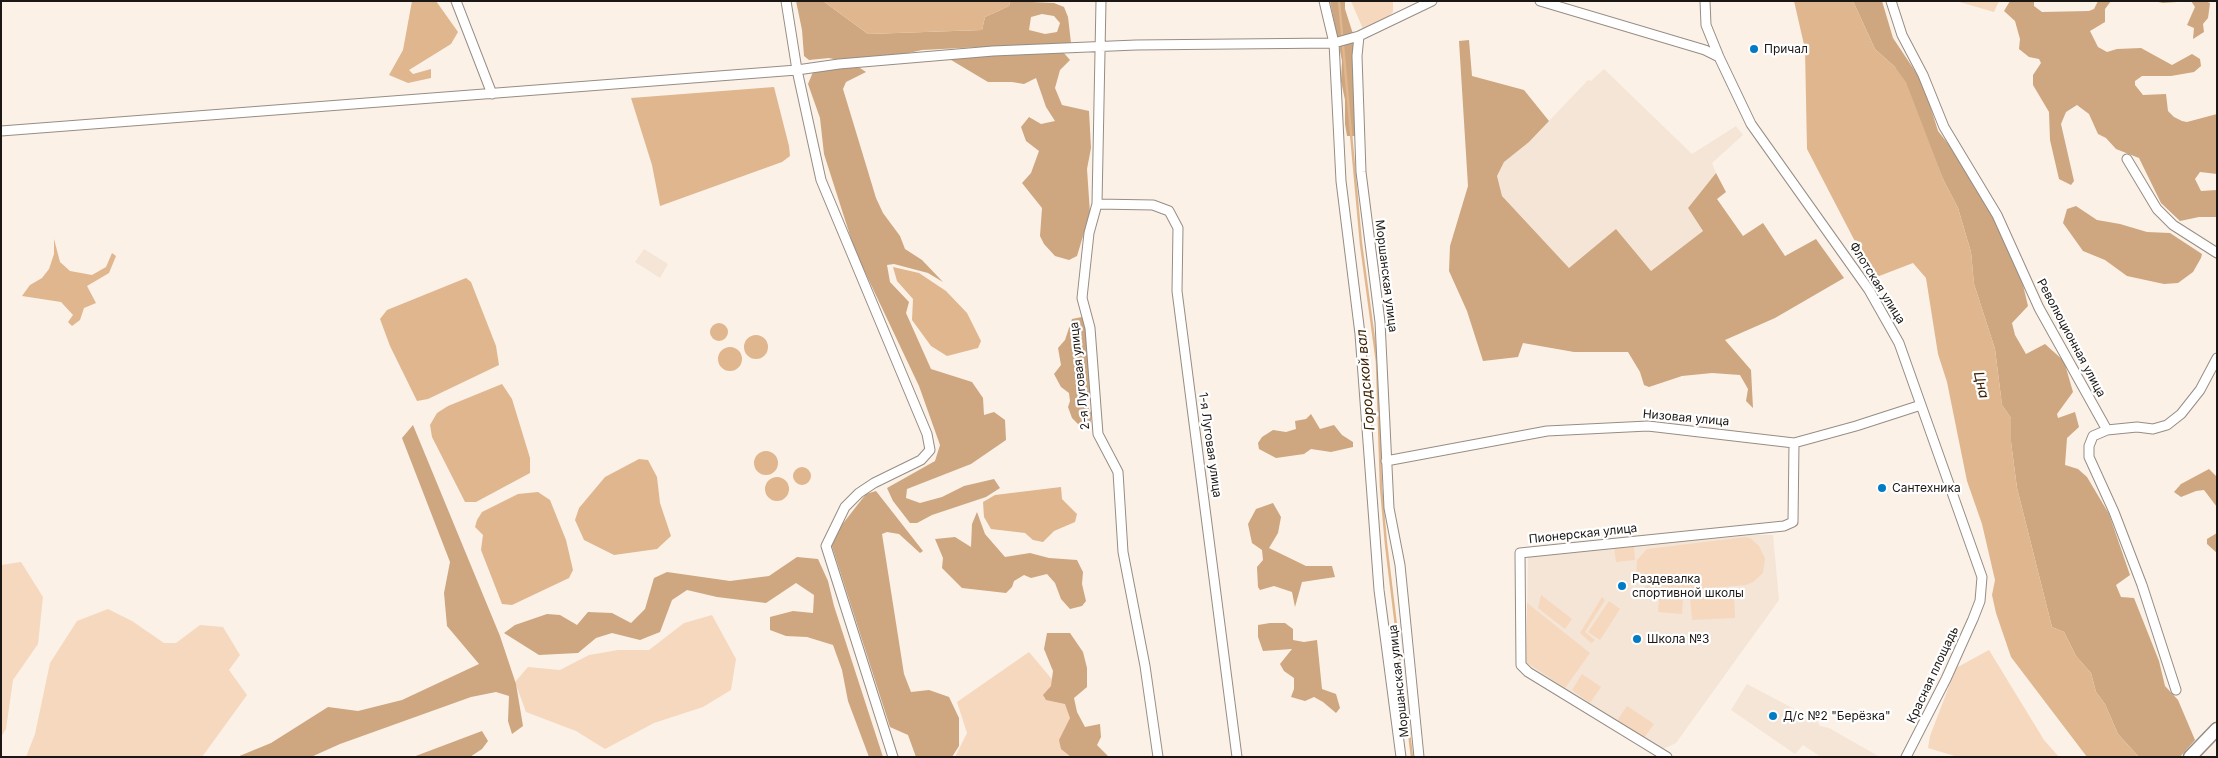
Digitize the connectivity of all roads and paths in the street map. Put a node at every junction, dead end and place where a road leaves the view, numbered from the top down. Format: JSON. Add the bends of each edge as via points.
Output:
{"nodes":[{"id":1,"x":456,"y":1,"type":"edge"},
{"id":2,"x":786,"y":1,"type":"edge"},
{"id":3,"x":1101,"y":1,"type":"edge"},
{"id":4,"x":1324,"y":1,"type":"edge"},
{"id":5,"x":1432,"y":1,"type":"edge"},
{"id":6,"x":1540,"y":1,"type":"edge"},
{"id":7,"x":1705,"y":1,"type":"edge"},
{"id":8,"x":1891,"y":1,"type":"edge"},
{"id":9,"x":1359,"y":36,"type":"junction"},
{"id":10,"x":1341,"y":41,"type":"junction"},
{"id":11,"x":1100,"y":48,"type":"junction"},
{"id":12,"x":1719,"y":58,"type":"junction"},
{"id":13,"x":797,"y":70,"type":"junction"},
{"id":14,"x":492,"y":94,"type":"junction"},
{"id":15,"x":1,"y":131,"type":"edge"},
{"id":16,"x":2128,"y":159,"type":"dead end"},
{"id":17,"x":1097,"y":204,"type":"junction"},
{"id":18,"x":2217,"y":253,"type":"edge"},
{"id":19,"x":2217,"y":358,"type":"edge"},
{"id":20,"x":1921,"y":405,"type":"junction"},
{"id":21,"x":2107,"y":430,"type":"junction"},
{"id":22,"x":1794,"y":442,"type":"junction"},
{"id":23,"x":1386,"y":461,"type":"junction"},
{"id":24,"x":1980,"y":601,"type":"joint"},
{"id":25,"x":2176,"y":690,"type":"dead end"},
{"id":26,"x":2217,"y":729,"type":"edge"},
{"id":27,"x":893,"y":757,"type":"edge"},
{"id":28,"x":1158,"y":757,"type":"edge"},
{"id":29,"x":1238,"y":757,"type":"edge"},
{"id":30,"x":1401,"y":757,"type":"edge"},
{"id":31,"x":1419,"y":757,"type":"edge"},
{"id":32,"x":1667,"y":757,"type":"edge"},
{"id":33,"x":1906,"y":757,"type":"edge"},
{"id":34,"x":2190,"y":757,"type":"edge"}],
"edges":[{"from":1,"to":14,"type":"street"},
{"from":2,"to":13,"type":"street"},
{"from":3,"to":11,"type":"street","name":"2-я Луговая улица"},
{"from":4,"to":10,"type":"street","name":"Моршанская улица"},
{"from":5,"to":9,"type":"street"},
{"from":6,"to":12,"type":"street","via":[[1688,45]]},
{"from":7,"to":12,"type":"street","name":"Флотская улица","via":[[1706,25]]},
{"from":8,"to":21,"type":"street","name":"Революционная улица","via":[[1902,35],[1923,74],[1944,127],[1997,214],[2039,308]]},
{"from":9,"to":10,"type":"street"},
{"from":9,"to":23,"type":"street","name":"Моршанская улица","via":[[1356,56],[1361,172],[1380,322]]},
{"from":10,"to":11,"type":"street"},
{"from":10,"to":30,"type":"street","name":"Моршанская улица","via":[[1341,181],[1360,334],[1379,590]]},
{"from":11,"to":13,"type":"street","via":[[993,50]]},
{"from":11,"to":17,"type":"street","name":"2-я Луговая улица"},
{"from":12,"to":20,"type":"street","name":"Флотская улица","via":[[1751,124],[1869,290],[1899,343]]},
{"from":13,"to":14,"type":"street"},
{"from":13,"to":27,"type":"street","via":[[821,180],[927,434],[930,450],[921,460],[859,493],[845,507],[826,546]]},
{"from":14,"to":15,"type":"street"},
{"from":16,"to":18,"type":"street","via":[[2157,209],[2173,225]]},
{"from":17,"to":28,"type":"street","name":"2-я Луговая улица","via":[[1089,233],[1082,298],[1090,328],[1098,434],[1118,472],[1123,552],[1145,666]]},
{"from":17,"to":29,"type":"street","name":"1-я Луговая улица","via":[[1153,205],[1169,212],[1178,228],[1177,291]]},
{"from":19,"to":21,"type":"street","via":[[2200,390],[2168,425],[2153,429]]},
{"from":20,"to":22,"type":"street","name":"Низовая улица"},
{"from":20,"to":24,"type":"street","name":"Флотская улица","via":[[1982,577]]},
{"from":21,"to":25,"type":"street","via":[[2093,436],[2089,456],[2142,585]]},
{"from":22,"to":23,"type":"street","name":"Низовая улица","via":[[1648,426],[1547,430]]},
{"from":22,"to":32,"type":"street","name":"Пионерская улица","via":[[1793,522],[1765,529],[1520,553],[1521,665]]},
{"from":23,"to":31,"type":"street","name":"Моршанская улица"},
{"from":24,"to":33,"type":"street","name":"Красная площадь","via":[[1946,679]]},
{"from":26,"to":34,"type":"main road"}]}
